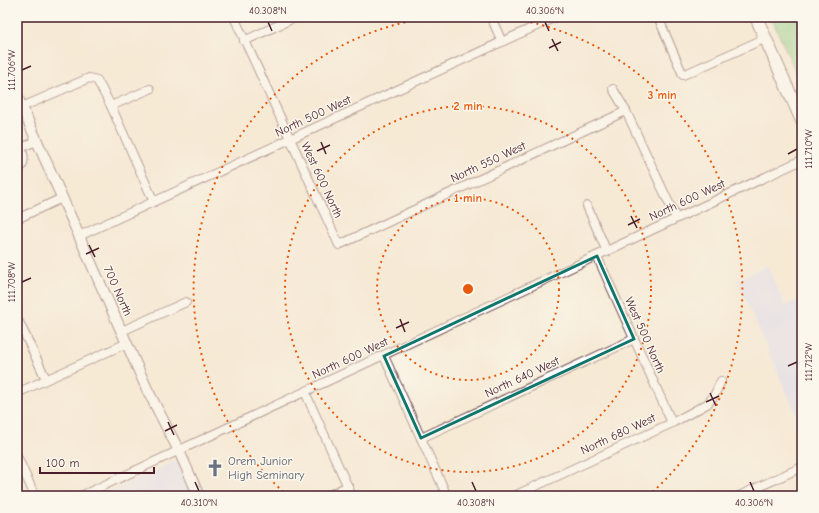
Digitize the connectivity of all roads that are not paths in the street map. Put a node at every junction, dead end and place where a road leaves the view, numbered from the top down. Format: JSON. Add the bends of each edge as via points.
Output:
{"nodes":[{"id":1,"x":234,"y":17,"type":"edge"},
{"id":2,"x":296,"y":17,"type":"edge"},
{"id":3,"x":491,"y":17,"type":"edge"},
{"id":4,"x":556,"y":17,"type":"edge"},
{"id":5,"x":658,"y":17,"type":"edge"},
{"id":6,"x":756,"y":17,"type":"edge"},
{"id":7,"x":766,"y":38,"type":"junction"},
{"id":8,"x":244,"y":40,"type":"junction"},
{"id":9,"x":502,"y":42,"type":"junction"},
{"id":10,"x":150,"y":89,"type":"dead end"},
{"id":11,"x":613,"y":89,"type":"dead end"},
{"id":12,"x":17,"y":96,"type":"edge"},
{"id":13,"x":111,"y":106,"type":"junction"},
{"id":14,"x":22,"y":107,"type":"junction"},
{"id":15,"x":626,"y":111,"type":"junction"},
{"id":16,"x":802,"y":121,"type":"edge"},
{"id":17,"x":36,"y":140,"type":"junction"},
{"id":18,"x":291,"y":140,"type":"junction"},
{"id":19,"x":802,"y":160,"type":"edge"},
{"id":20,"x":17,"y":169,"type":"edge"},
{"id":21,"x":62,"y":198,"type":"junction"},
{"id":22,"x":154,"y":202,"type":"junction"},
{"id":23,"x":586,"y":206,"type":"dead end"},
{"id":24,"x":676,"y":218,"type":"junction"},
{"id":25,"x":17,"y":219,"type":"edge"},
{"id":26,"x":79,"y":236,"type":"junction"},
{"id":27,"x":339,"y":245,"type":"joint"},
{"id":28,"x":607,"y":252,"type":"junction"},
{"id":29,"x":597,"y":256,"type":"junction"},
{"id":30,"x":186,"y":302,"type":"dead end"},
{"id":31,"x":19,"y":322,"type":"dead end"},
{"id":32,"x":122,"y":331,"type":"junction"},
{"id":33,"x":634,"y":339,"type":"junction"},
{"id":34,"x":127,"y":342,"type":"junction"},
{"id":35,"x":384,"y":356,"type":"junction"},
{"id":36,"x":46,"y":379,"type":"junction"},
{"id":37,"x":721,"y":381,"type":"dead end"},
{"id":38,"x":305,"y":392,"type":"junction"},
{"id":39,"x":17,"y":393,"type":"edge"},
{"id":40,"x":672,"y":423,"type":"junction"},
{"id":41,"x":420,"y":438,"type":"junction"},
{"id":42,"x":179,"y":450,"type":"junction"},
{"id":43,"x":17,"y":456,"type":"edge"},
{"id":44,"x":802,"y":467,"type":"edge"},
{"id":45,"x":348,"y":486,"type":"junction"},
{"id":46,"x":35,"y":496,"type":"edge"},
{"id":47,"x":81,"y":496,"type":"edge"},
{"id":48,"x":199,"y":496,"type":"edge"},
{"id":49,"x":327,"y":496,"type":"edge"},
{"id":50,"x":352,"y":496,"type":"edge"},
{"id":51,"x":447,"y":496,"type":"edge"},
{"id":52,"x":514,"y":496,"type":"edge"},
{"id":53,"x":739,"y":496,"type":"edge"}],
"edges":[{"from":1,"to":8,"type":"street","name":"West 600 North"},
{"from":2,"to":8,"type":"street"},
{"from":3,"to":9,"type":"street"},
{"from":4,"to":9,"type":"street","name":"North 500 West"},
{"from":5,"to":7,"type":"street","via":[[684,75]]},
{"from":6,"to":7,"type":"main road"},
{"from":7,"to":16,"type":"main road"},
{"from":8,"to":18,"type":"street","name":"West 600 North"},
{"from":9,"to":18,"type":"street","name":"North 500 West"},
{"from":10,"to":13,"type":"street"},
{"from":11,"to":15,"type":"street"},
{"from":12,"to":14,"type":"street","name":"700 North"},
{"from":13,"to":14,"type":"street","via":[[100,83],[89,78]]},
{"from":13,"to":22,"type":"street"},
{"from":14,"to":17,"type":"street","name":"700 North"},
{"from":15,"to":24,"type":"street"},
{"from":15,"to":27,"type":"street","name":"North 550 West"},
{"from":17,"to":20,"type":"street","via":[[20,148],[24,160],[22,166]]},
{"from":17,"to":21,"type":"street","name":"700 North"},
{"from":18,"to":22,"type":"street","name":"North 500 West"},
{"from":18,"to":27,"type":"street","name":"West 600 North"},
{"from":19,"to":24,"type":"street","name":"North 600 West"},
{"from":21,"to":25,"type":"street"},
{"from":21,"to":26,"type":"street","name":"700 North"},
{"from":22,"to":26,"type":"street","name":"North 500 West"},
{"from":23,"to":28,"type":"street"},
{"from":24,"to":28,"type":"street","name":"North 600 West"},
{"from":26,"to":32,"type":"street","name":"700 North"},
{"from":28,"to":29,"type":"street","name":"North 600 West"},
{"from":29,"to":33,"type":"street","name":"West 500 North"},
{"from":29,"to":35,"type":"street","name":"North 600 West"},
{"from":30,"to":32,"type":"street"},
{"from":31,"to":36,"type":"street"},
{"from":32,"to":34,"type":"street","name":"700 North"},
{"from":33,"to":40,"type":"street","name":"West 500 North"},
{"from":33,"to":41,"type":"street","name":"North 640 West"},
{"from":34,"to":36,"type":"street"},
{"from":34,"to":42,"type":"street","name":"700 North","via":[[147,389]]},
{"from":35,"to":38,"type":"street","name":"North 600 West"},
{"from":35,"to":41,"type":"street"},
{"from":36,"to":39,"type":"street"},
{"from":37,"to":40,"type":"street","name":"North 680 West","via":[[707,404]]},
{"from":38,"to":42,"type":"street","name":"North 600 West"},
{"from":38,"to":45,"type":"street"},
{"from":40,"to":52,"type":"street","name":"North 680 West"},
{"from":41,"to":51,"type":"street"},
{"from":42,"to":47,"type":"street","name":"North 600 West"},
{"from":42,"to":48,"type":"street","name":"700 North"},
{"from":43,"to":46,"type":"street"},
{"from":44,"to":53,"type":"street"},
{"from":45,"to":49,"type":"street"},
{"from":45,"to":50,"type":"street"}]}
